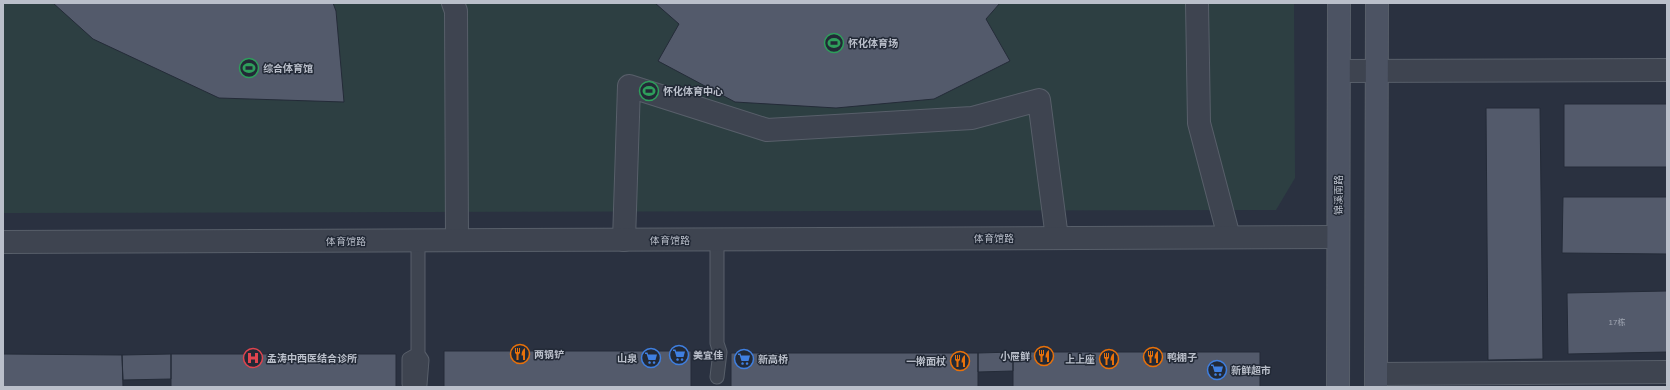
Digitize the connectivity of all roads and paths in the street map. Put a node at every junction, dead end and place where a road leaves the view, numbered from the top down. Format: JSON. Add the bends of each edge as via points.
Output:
{"nodes":[{"id":1,"x":454,"y":3,"type":"edge"},
{"id":2,"x":1197,"y":3,"type":"edge"},
{"id":3,"x":1339,"y":3,"type":"edge"},
{"id":4,"x":1377,"y":3,"type":"edge"},
{"id":5,"x":1667,"y":70,"type":"edge"},
{"id":6,"x":1339,"y":71,"type":"junction"},
{"id":7,"x":1377,"y":71,"type":"junction"},
{"id":8,"x":1229,"y":237,"type":"junction"},
{"id":9,"x":1338,"y":237,"type":"junction"},
{"id":10,"x":1057,"y":238,"type":"junction"},
{"id":11,"x":717,"y":239,"type":"junction"},
{"id":12,"x":418,"y":240,"type":"junction"},
{"id":13,"x":457,"y":240,"type":"junction"},
{"id":14,"x":624,"y":240,"type":"junction"},
{"id":15,"x":3,"y":242,"type":"edge"},
{"id":16,"x":717,"y":343,"type":"dead end"},
{"id":17,"x":418,"y":354,"type":"junction"},
{"id":18,"x":1667,"y":372,"type":"edge"},
{"id":19,"x":1376,"y":380,"type":"edge"},
{"id":20,"x":412,"y":387,"type":"edge"},
{"id":21,"x":418,"y":387,"type":"edge"},
{"id":22,"x":1338,"y":387,"type":"edge"}],
"edges":[{"from":1,"to":13,"type":"street"},
{"from":2,"to":8,"type":"street","via":[[1199,123]]},
{"from":3,"to":6,"type":"main road","name":"锦溪南路"},
{"from":4,"to":7,"type":"main road"},
{"from":5,"to":7,"type":"street"},
{"from":6,"to":7,"type":"street"},
{"from":6,"to":9,"type":"main road","name":"锦溪南路"},
{"from":7,"to":19,"type":"main road"},
{"from":8,"to":9,"type":"street","name":"体育馆路"},
{"from":8,"to":10,"type":"street","name":"体育馆路"},
{"from":9,"to":22,"type":"main road","name":"锦溪南路"},
{"from":10,"to":11,"type":"street","name":"体育馆路"},
{"from":10,"to":14,"type":"street","via":[[1038,100],[972,118],[768,130],[629,86]]},
{"from":11,"to":14,"type":"street","name":"体育馆路"},
{"from":11,"to":16,"type":"lane"},
{"from":12,"to":13,"type":"street","name":"体育馆路"},
{"from":12,"to":15,"type":"street","name":"体育馆路"},
{"from":12,"to":17,"type":"lane"},
{"from":13,"to":14,"type":"street","name":"体育馆路"},
{"from":17,"to":20,"type":"lane","via":[[409,359],[409,384]]},
{"from":17,"to":21,"type":"lane","via":[[422,360]]},
{"from":18,"to":19,"type":"street"}]}
